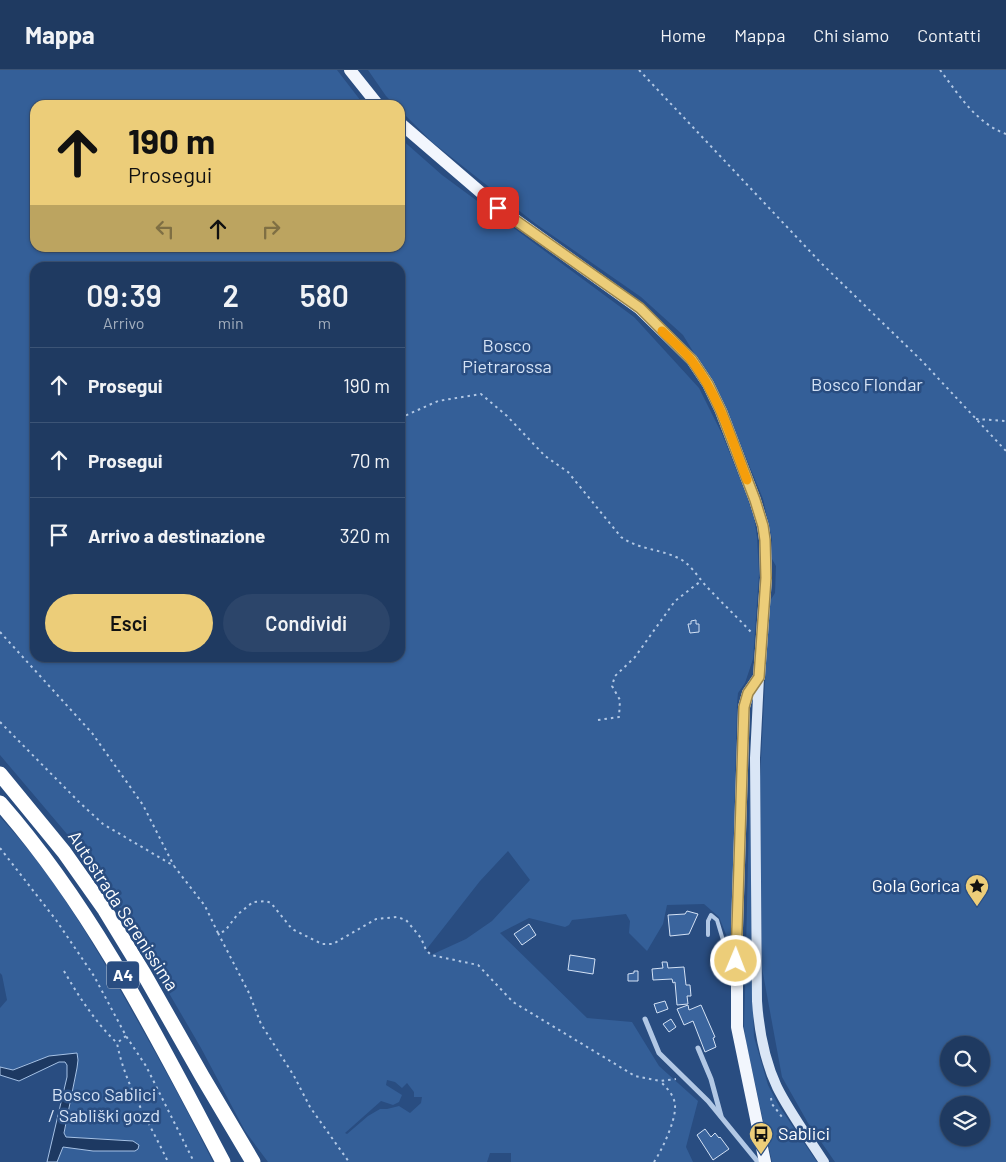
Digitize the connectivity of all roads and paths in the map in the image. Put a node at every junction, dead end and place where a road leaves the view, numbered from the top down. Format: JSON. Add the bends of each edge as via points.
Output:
{"nodes":[{"id":1,"x":350,"y":70,"type":"edge"},
{"id":2,"x":639,"y":70,"type":"edge"},
{"id":3,"x":940,"y":70,"type":"edge"},
{"id":4,"x":374,"y":100,"type":"edge"},
{"id":5,"x":405,"y":127,"type":"edge"},
{"id":6,"x":1006,"y":134,"type":"edge"},
{"id":7,"x":405,"y":416,"type":"edge"},
{"id":8,"x":976,"y":419,"type":"junction"},
{"id":9,"x":1006,"y":421,"type":"edge"},
{"id":10,"x":1006,"y":451,"type":"edge"},
{"id":11,"x":701,"y":582,"type":"junction"},
{"id":12,"x":0,"y":632,"type":"edge"},
{"id":13,"x":762,"y":642,"type":"junction"},
{"id":14,"x":759,"y":677,"type":"junction"},
{"id":15,"x":598,"y":720,"type":"dead end"},
{"id":16,"x":0,"y":722,"type":"edge"},
{"id":17,"x":0,"y":774,"type":"edge"},
{"id":18,"x":0,"y":803,"type":"edge"},
{"id":19,"x":0,"y":848,"type":"edge"},
{"id":20,"x":174,"y":866,"type":"junction"},
{"id":21,"x":218,"y":933,"type":"junction"},
{"id":22,"x":708,"y":935,"type":"dead end"},
{"id":23,"x":736,"y":961,"type":"junction"},
{"id":24,"x":64,"y":971,"type":"dead end"},
{"id":25,"x":645,"y":1019,"type":"dead end"},
{"id":26,"x":126,"y":1036,"type":"junction"},
{"id":27,"x":118,"y":1043,"type":"junction"},
{"id":28,"x":698,"y":1048,"type":"dead end"},
{"id":29,"x":202,"y":1076,"type":"junction"},
{"id":30,"x":683,"y":1078,"type":"junction"},
{"id":31,"x":660,"y":1081,"type":"junction"},
{"id":32,"x":721,"y":1118,"type":"junction"},
{"id":33,"x":168,"y":1162,"type":"edge"},
{"id":34,"x":194,"y":1162,"type":"edge"},
{"id":35,"x":223,"y":1162,"type":"edge"},
{"id":36,"x":243,"y":1162,"type":"edge"},
{"id":37,"x":248,"y":1162,"type":"edge"},
{"id":38,"x":253,"y":1162,"type":"edge"},
{"id":39,"x":258,"y":1162,"type":"edge"},
{"id":40,"x":349,"y":1162,"type":"edge"},
{"id":41,"x":654,"y":1162,"type":"edge"},
{"id":42,"x":758,"y":1162,"type":"edge"},
{"id":43,"x":765,"y":1162,"type":"edge"},
{"id":44,"x":824,"y":1162,"type":"edge"}],
"edges":[{"from":1,"to":4,"type":"main road"},
{"from":2,"to":8,"type":"path","via":[[820,263],[922,361]]},
{"from":3,"to":6,"type":"path","via":[[971,111],[994,130]]},
{"from":5,"to":13,"type":"main road","via":[[498,208],[640,308],[692,360],[721,411],[763,526],[766,578]]},
{"from":7,"to":11,"type":"path","via":[[438,401],[481,394],[508,416],[545,456],[568,472],[621,537],[630,544],[680,559],[692,568]]},
{"from":8,"to":9,"type":"path"},
{"from":8,"to":10,"type":"path"},
{"from":11,"to":13,"type":"path"},
{"from":11,"to":15,"type":"path","via":[[675,601],[635,657],[615,676],[612,686],[620,700],[619,717]]},
{"from":12,"to":20,"type":"path","via":[[92,733],[143,805]]},
{"from":13,"to":14,"type":"main road"},
{"from":14,"to":23,"type":"main road","via":[[748,693],[744,707]]},
{"from":14,"to":44,"type":"main road","via":[[755,768],[759,1029],[777,1086]]},
{"from":16,"to":20,"type":"path","via":[[104,824]]},
{"from":17,"to":29,"type":"highway","name":"Autostrada Serenissima","number":"A4","via":[[64,852],[105,910]]},
{"from":18,"to":35,"type":"highway","name":"Autostrada Serenissima","number":"A4","via":[[48,862],[127,982]]},
{"from":19,"to":26,"type":"path","via":[[56,920],[94,976]]},
{"from":20,"to":21,"type":"path","via":[[205,906]]},
{"from":21,"to":31,"type":"path","via":[[226,931],[253,902],[266,901],[292,929],[322,944],[333,944],[376,919],[397,917],[406,920],[431,955],[478,965],[513,1002],[635,1076]]},
{"from":21,"to":40,"type":"path","via":[[261,1024],[310,1107]]},
{"from":22,"to":23,"type":"lane","via":[[711,915],[717,920],[728,957]]},
{"from":23,"to":43,"type":"main road","via":[[737,1027]]},
{"from":24,"to":27,"type":"path","via":[[102,1027]]},
{"from":25,"to":30,"type":"street","via":[[659,1054]]},
{"from":26,"to":27,"type":"path"},
{"from":26,"to":34,"type":"path","via":[[146,1066]]},
{"from":27,"to":33,"type":"path","via":[[135,1097]]},
{"from":28,"to":32,"type":"street","via":[[711,1079]]},
{"from":29,"to":36,"type":"highway"},
{"from":29,"to":37,"type":"highway"},
{"from":29,"to":38,"type":"highway","number":"A4"},
{"from":29,"to":39,"type":"highway"},
{"from":30,"to":31,"type":"path"},
{"from":30,"to":32,"type":"street"},
{"from":31,"to":41,"type":"path","via":[[670,1090],[676,1107],[662,1150]]},
{"from":32,"to":42,"type":"street"}]}
